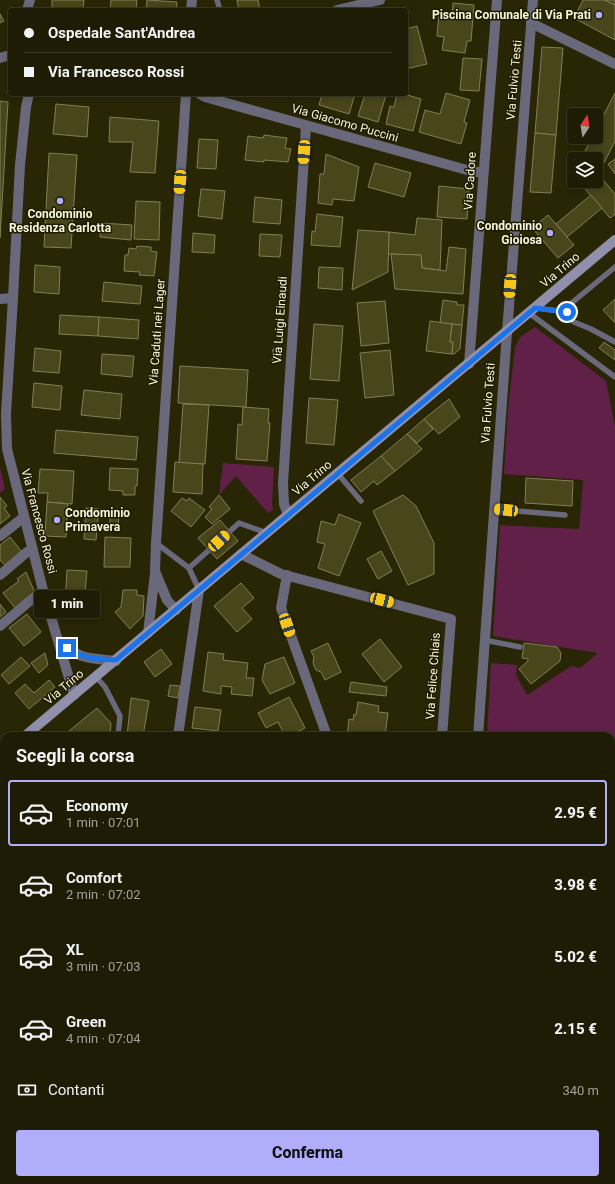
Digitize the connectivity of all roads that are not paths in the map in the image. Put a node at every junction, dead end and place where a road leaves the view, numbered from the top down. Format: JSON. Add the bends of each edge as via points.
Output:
{"nodes":[{"id":1,"x":380,"y":0,"type":"edge"},
{"id":2,"x":497,"y":0,"type":"edge"},
{"id":3,"x":533,"y":0,"type":"edge"},
{"id":4,"x":346,"y":8,"type":"edge"},
{"id":5,"x":531,"y":23,"type":"junction"},
{"id":6,"x":615,"y":64,"type":"edge"},
{"id":7,"x":29,"y":96,"type":"edge"},
{"id":8,"x":186,"y":96,"type":"edge"},
{"id":9,"x":203,"y":96,"type":"edge"},
{"id":10,"x":306,"y":126,"type":"junction"},
{"id":11,"x":483,"y":173,"type":"junction"},
{"id":12,"x":615,"y":240,"type":"edge"},
{"id":13,"x":615,"y":267,"type":"edge"},
{"id":14,"x":14,"y":298,"type":"junction"},
{"id":15,"x":0,"y":299,"type":"edge"},
{"id":16,"x":532,"y":310,"type":"junction"},
{"id":17,"x":567,"y":312,"type":"junction"},
{"id":18,"x":507,"y":332,"type":"junction"},
{"id":19,"x":615,"y":342,"type":"edge"},
{"id":20,"x":469,"y":364,"type":"junction"},
{"id":21,"x":615,"y":377,"type":"edge"},
{"id":22,"x":3,"y":432,"type":"edge"},
{"id":23,"x":338,"y":474,"type":"junction"},
{"id":24,"x":362,"y":501,"type":"dead end"},
{"id":25,"x":494,"y":509,"type":"junction"},
{"id":26,"x":288,"y":515,"type":"junction"},
{"id":27,"x":565,"y":515,"type":"dead end"},
{"id":28,"x":24,"y":517,"type":"junction"},
{"id":29,"x":267,"y":533,"type":"junction"},
{"id":30,"x":0,"y":536,"type":"edge"},
{"id":31,"x":156,"y":543,"type":"junction"},
{"id":32,"x":33,"y":550,"type":"junction"},
{"id":33,"x":241,"y":554,"type":"junction"},
{"id":34,"x":189,"y":568,"type":"junction"},
{"id":35,"x":155,"y":571,"type":"junction"},
{"id":36,"x":0,"y":575,"type":"edge"},
{"id":37,"x":287,"y":575,"type":"junction"},
{"id":38,"x":43,"y":590,"type":"junction"},
{"id":39,"x":199,"y":590,"type":"junction"},
{"id":40,"x":176,"y":610,"type":"junction"},
{"id":41,"x":0,"y":626,"type":"edge"},
{"id":42,"x":148,"y":633,"type":"junction"},
{"id":43,"x":58,"y":638,"type":"junction"},
{"id":44,"x":484,"y":640,"type":"junction"},
{"id":45,"x":520,"y":647,"type":"dead end"},
{"id":46,"x":116,"y":660,"type":"junction"},
{"id":47,"x":96,"y":677,"type":"junction"},
{"id":48,"x":74,"y":695,"type":"junction"},
{"id":49,"x":30,"y":732,"type":"edge"},
{"id":50,"x":118,"y":732,"type":"edge"},
{"id":51,"x":179,"y":732,"type":"edge"},
{"id":52,"x":326,"y":732,"type":"edge"},
{"id":53,"x":442,"y":732,"type":"edge"},
{"id":54,"x":478,"y":732,"type":"edge"}],
"edges":[{"from":1,"to":4,"type":"street"},
{"from":2,"to":11,"type":"street","name":"Via Cadore"},
{"from":3,"to":5,"type":"street","name":"Via Fulvio Testi"},
{"from":5,"to":6,"type":"street"},
{"from":5,"to":18,"type":"street","name":"Via Fulvio Testi"},
{"from":7,"to":14,"type":"street","name":"Via Francesco Rossi","via":[[20,165]]},
{"from":8,"to":31,"type":"street","name":"Via Caduti nei Lager"},
{"from":9,"to":10,"type":"street","name":"Via Giacomo Puccini"},
{"from":10,"to":11,"type":"street","name":"Via Giacomo Puccini"},
{"from":10,"to":26,"type":"street","name":"Via Luigi Einaudi","via":[[283,483],[284,504]]},
{"from":11,"to":20,"type":"street","name":"Via Cadore"},
{"from":12,"to":16,"type":"main road","name":"Via Trino"},
{"from":13,"to":17,"type":"lane","via":[[568,306]]},
{"from":14,"to":15,"type":"street"},
{"from":14,"to":22,"type":"street","name":"Via Francesco Rossi"},
{"from":16,"to":17,"type":"lane"},
{"from":16,"to":18,"type":"main road","name":"Via Trino"},
{"from":16,"to":21,"type":"lane"},
{"from":17,"to":19,"type":"lane","via":[[574,322]]},
{"from":18,"to":20,"type":"main road","name":"Via Trino"},
{"from":18,"to":25,"type":"street","name":"Via Fulvio Testi"},
{"from":20,"to":23,"type":"main road","name":"Via Trino"},
{"from":22,"to":28,"type":"street","name":"Via Francesco Rossi"},
{"from":23,"to":24,"type":"lane"},
{"from":23,"to":26,"type":"main road","name":"Via Trino"},
{"from":25,"to":27,"type":"lane"},
{"from":25,"to":44,"type":"street","name":"Via Fulvio Testi"},
{"from":26,"to":29,"type":"main road","name":"Via Trino"},
{"from":28,"to":30,"type":"street"},
{"from":28,"to":32,"type":"street","name":"Via Francesco Rossi"},
{"from":29,"to":33,"type":"main road","name":"Via Trino"},
{"from":29,"to":34,"type":"lane","via":[[239,523]]},
{"from":31,"to":34,"type":"lane"},
{"from":31,"to":35,"type":"street","name":"Via Caduti nei Lager"},
{"from":32,"to":36,"type":"street","via":[[27,552]]},
{"from":32,"to":38,"type":"street","name":"Via Francesco Rossi"},
{"from":33,"to":37,"type":"street"},
{"from":33,"to":39,"type":"main road","name":"Via Trino"},
{"from":34,"to":39,"type":"lane"},
{"from":35,"to":40,"type":"street","name":"Via Caduti nei Lager","via":[[167,600]]},
{"from":35,"to":42,"type":"street","name":"Via Caduti nei Lager"},
{"from":37,"to":52,"type":"street","via":[[281,608]]},
{"from":37,"to":53,"type":"street","name":"Via Felice Chiais","via":[[450,619]]},
{"from":38,"to":41,"type":"street"},
{"from":38,"to":43,"type":"street","name":"Via Francesco Rossi"},
{"from":39,"to":40,"type":"main road","name":"Via Trino"},
{"from":39,"to":51,"type":"street"},
{"from":40,"to":42,"type":"main road","name":"Via Trino"},
{"from":42,"to":46,"type":"main road","name":"Via Trino"},
{"from":43,"to":46,"type":"street","name":"Via Francesco Rossi","via":[[76,654],[88,658]]},
{"from":43,"to":48,"type":"street","name":"Via Francesco Rossi"},
{"from":44,"to":45,"type":"lane"},
{"from":44,"to":54,"type":"street","name":"Via Fulvio Testi"},
{"from":46,"to":47,"type":"main road","name":"Via Trino"},
{"from":47,"to":48,"type":"main road","name":"Via Trino"},
{"from":47,"to":50,"type":"lane","via":[[105,687],[120,716]]},
{"from":48,"to":49,"type":"main road","name":"Via Trino"}]}
